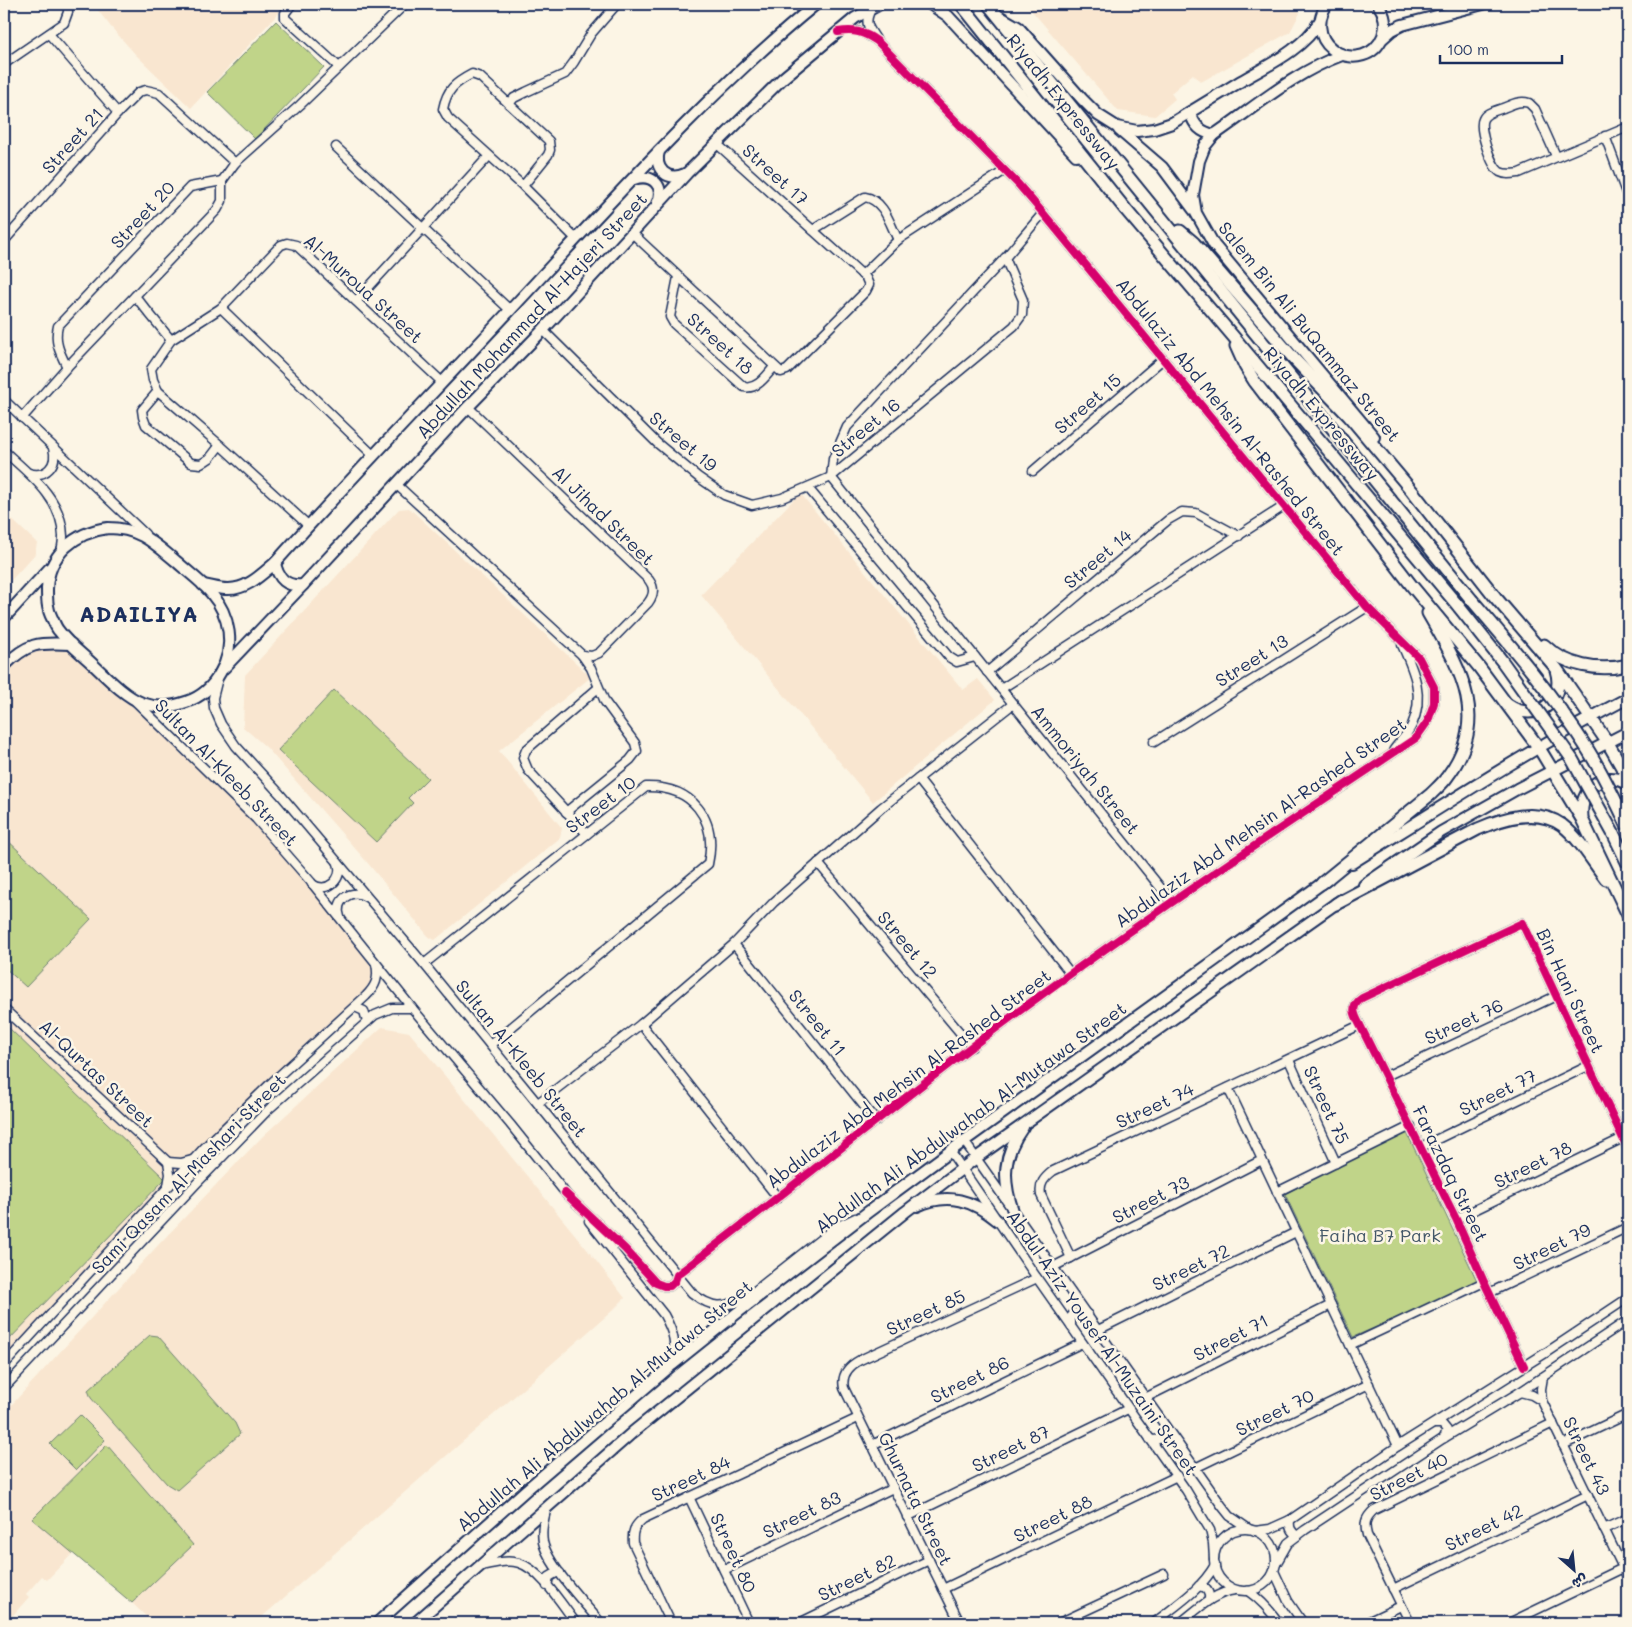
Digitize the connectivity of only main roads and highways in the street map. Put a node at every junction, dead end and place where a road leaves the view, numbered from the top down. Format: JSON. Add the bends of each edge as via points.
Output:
{"nodes":[{"id":1,"x":930,"y":4,"type":"edge"},
{"id":2,"x":961,"y":4,"type":"edge"},
{"id":3,"x":988,"y":4,"type":"edge"},
{"id":4,"x":1378,"y":4,"type":"edge"},
{"id":5,"x":1483,"y":4,"type":"edge"},
{"id":6,"x":813,"y":5,"type":"edge"},
{"id":7,"x":876,"y":5,"type":"edge"},
{"id":8,"x":1323,"y":6,"type":"edge"},
{"id":9,"x":998,"y":15,"type":"junction"},
{"id":10,"x":1320,"y":21,"type":"junction"},
{"id":11,"x":1382,"y":38,"type":"junction"},
{"id":12,"x":1342,"y":55,"type":"junction"},
{"id":13,"x":1190,"y":112,"type":"junction"},
{"id":14,"x":1116,"y":128,"type":"junction"},
{"id":15,"x":1214,"y":135,"type":"junction"},
{"id":16,"x":660,"y":151,"type":"junction"},
{"id":17,"x":686,"y":173,"type":"junction"},
{"id":18,"x":634,"y":179,"type":"junction"},
{"id":19,"x":657,"y":205,"type":"junction"},
{"id":20,"x":1126,"y":210,"type":"junction"},
{"id":21,"x":1196,"y":213,"type":"junction"},
{"id":22,"x":1164,"y":220,"type":"junction"},
{"id":23,"x":1232,"y":335,"type":"junction"},
{"id":24,"x":1412,"y":491,"type":"junction"},
{"id":25,"x":275,"y":563,"type":"junction"},
{"id":26,"x":52,"y":566,"type":"junction"},
{"id":27,"x":203,"y":585,"type":"junction"},
{"id":28,"x":304,"y":585,"type":"junction"},
{"id":29,"x":1412,"y":586,"type":"junction"},
{"id":30,"x":1496,"y":598,"type":"junction"},
{"id":31,"x":4,"y":618,"type":"edge"},
{"id":32,"x":71,"y":644,"type":"junction"},
{"id":33,"x":1628,"y":665,"type":"edge"},
{"id":34,"x":4,"y":666,"type":"edge"},
{"id":35,"x":224,"y":668,"type":"junction"},
{"id":36,"x":1556,"y":668,"type":"junction"},
{"id":37,"x":1628,"y":698,"type":"edge"},
{"id":38,"x":1507,"y":704,"type":"junction"},
{"id":39,"x":1591,"y":717,"type":"junction"},
{"id":40,"x":1628,"y":732,"type":"edge"},
{"id":41,"x":1608,"y":743,"type":"junction"},
{"id":42,"x":1539,"y":748,"type":"junction"},
{"id":43,"x":1554,"y":770,"type":"junction"},
{"id":44,"x":1628,"y":778,"type":"edge"},
{"id":45,"x":1628,"y":784,"type":"edge"},
{"id":46,"x":1582,"y":819,"type":"junction"},
{"id":47,"x":1628,"y":827,"type":"edge"},
{"id":48,"x":1628,"y":864,"type":"edge"},
{"id":49,"x":1322,"y":883,"type":"junction"},
{"id":50,"x":1620,"y":897,"type":"junction"},
{"id":51,"x":1336,"y":904,"type":"junction"},
{"id":52,"x":1628,"y":915,"type":"edge"},
{"id":53,"x":1035,"y":1116,"type":"junction"},
{"id":54,"x":1013,"y":1211,"type":"road end"},
{"id":55,"x":905,"y":1212,"type":"junction"},
{"id":56,"x":998,"y":1221,"type":"road end"},
{"id":57,"x":378,"y":1622,"type":"edge"},
{"id":58,"x":415,"y":1623,"type":"edge"}],
"edges":[{"from":1,"to":20,"type":"main road","via":[[948,16]]},
{"from":2,"to":20,"type":"highway","name":"Riyadh Expressway"},
{"from":3,"to":9,"type":"highway","name":"Riyadh Expressway"},
{"from":4,"to":11,"type":"main road","via":[[1385,21]]},
{"from":5,"to":11,"type":"main road","via":[[1402,25]]},
{"from":6,"to":16,"type":"main road","name":"Abdullah Mohammad Al-Hajeri Street","via":[[758,53]]},
{"from":7,"to":17,"type":"main road","name":"Abdullah Mohammad Al-Hajeri Street","via":[[855,18],[783,78]]},
{"from":8,"to":10,"type":"main road"},
{"from":9,"to":14,"type":"main road","via":[[1018,27],[1082,100]]},
{"from":9,"to":22,"type":"highway","name":"Riyadh Expressway"},
{"from":10,"to":12,"type":"main road","via":[[1325,42]]},
{"from":10,"to":13,"type":"main road","via":[[1303,42],[1281,59]]},
{"from":11,"to":12,"type":"main road","via":[[1364,55]]},
{"from":12,"to":15,"type":"main road","name":"Salem Bin Ali BuQammaz Street","via":[[1302,74]]},
{"from":13,"to":14,"type":"main road","via":[[1154,129],[1136,132]]},
{"from":13,"to":15,"type":"main road","via":[[1198,128]]},
{"from":14,"to":21,"type":"main road","via":[[1162,167]]},
{"from":15,"to":21,"type":"main road","name":"Salem Bin Ali BuQammaz Street","via":[[1199,161],[1193,195]]},
{"from":16,"to":17,"type":"main road","via":[[657,158],[662,171],[678,177]]},
{"from":16,"to":18,"type":"main road","name":"Abdullah Mohammad Al-Hajeri Street"},
{"from":17,"to":19,"type":"main road","name":"Abdullah Mohammad Al-Hajeri Street"},
{"from":18,"to":19,"type":"main road","via":[[641,176],[654,180],[660,192]]},
{"from":18,"to":25,"type":"main road","name":"Abdullah Mohammad Al-Hajeri Street"},
{"from":19,"to":28,"type":"main road","name":"Abdullah Mohammad Al-Hajeri Street"},
{"from":20,"to":23,"type":"highway","name":"Riyadh Expressway"},
{"from":21,"to":24,"type":"main road","name":"Salem Bin Ali BuQammaz Street","via":[[1214,245],[1372,434]]},
{"from":22,"to":24,"type":"highway","via":[[1194,244]]},
{"from":22,"to":47,"type":"highway","name":"Riyadh Expressway","bridge":true,"via":[[1517,653],[1587,749]]},
{"from":23,"to":29,"type":"highway","via":[[1255,382]]},
{"from":23,"to":48,"type":"highway","name":"Riyadh Expressway","bridge":true,"via":[[1502,661],[1572,759]]},
{"from":24,"to":30,"type":"highway"},
{"from":25,"to":27,"type":"main road","name":"Abdullah Mohammad Al-Hajeri Street","via":[[246,585],[228,590]]},
{"from":25,"to":28,"type":"main road","via":[[276,572],[287,584]]},
{"from":26,"to":27,"type":"main road","via":[[61,552],[78,537],[98,529],[119,528],[150,539]]},
{"from":26,"to":31,"type":"main road"},
{"from":26,"to":32,"type":"main road","via":[[47,582],[49,610],[59,632]]},
{"from":27,"to":35,"type":"main road","via":[[228,624],[229,646]]},
{"from":28,"to":35,"type":"main road","name":"Abdullah Mohammad Al-Hajeri Street"},
{"from":29,"to":38,"type":"highway"},
{"from":29,"to":49,"type":"highway","via":[[1461,674],[1468,695],[1466,741],[1447,777],[1431,794]]},
{"from":30,"to":33,"type":"highway","via":[[1552,653],[1569,662],[1586,667]]},
{"from":30,"to":36,"type":"highway"},
{"from":32,"to":34,"type":"main road","via":[[34,644],[17,653]]},
{"from":32,"to":35,"type":"main road","via":[[132,699],[155,706],[179,705],[201,695]]},
{"from":36,"to":38,"type":"highway","via":[[1558,687],[1550,704],[1533,712],[1524,712]]},
{"from":36,"to":39,"type":"highway"},
{"from":37,"to":39,"type":"main road","name":"Abdullah Ali Abdulwahab Al-Mutawa Street"},
{"from":38,"to":42,"type":"highway"},
{"from":39,"to":41,"type":"highway"},
{"from":39,"to":42,"type":"main road","name":"Abdullah Ali Abdulwahab Al-Mutawa Street"},
{"from":40,"to":41,"type":"main road","name":"Abdullah Ali Abdulwahab Al-Mutawa Street"},
{"from":41,"to":43,"type":"main road","name":"Abdullah Ali Abdulwahab Al-Mutawa Street"},
{"from":41,"to":44,"type":"highway"},
{"from":42,"to":43,"type":"highway"},
{"from":42,"to":49,"type":"main road","name":"Abdullah Ali Abdulwahab Al-Mutawa Street"},
{"from":43,"to":46,"type":"highway"},
{"from":43,"to":51,"type":"main road","name":"Abdullah Ali Abdulwahab Al-Mutawa Street","via":[[1441,832]]},
{"from":45,"to":46,"type":"highway","via":[[1614,779],[1602,780],[1592,786],[1584,795]]},
{"from":46,"to":50,"type":"highway"},
{"from":49,"to":57,"type":"main road","name":"Abdullah Ali Abdulwahab Al-Mutawa Street","via":[[950,1151],[672,1365]]},
{"from":50,"to":51,"type":"highway","via":[[1562,825],[1543,817],[1519,816],[1478,828]]},
{"from":50,"to":52,"type":"highway"},
{"from":51,"to":53,"type":"main road","name":"Abdullah Ali Abdulwahab Al-Mutawa Street"},
{"from":53,"to":54,"type":"main road","via":[[1013,1143],[1007,1160],[1006,1186]]},
{"from":53,"to":55,"type":"main road","name":"Abdullah Ali Abdulwahab Al-Mutawa Street"},
{"from":55,"to":56,"type":"main road","via":[[937,1200],[954,1199],[978,1206]]},
{"from":55,"to":58,"type":"main road","name":"Abdullah Ali Abdulwahab Al-Mutawa Street","via":[[641,1426]]}]}
